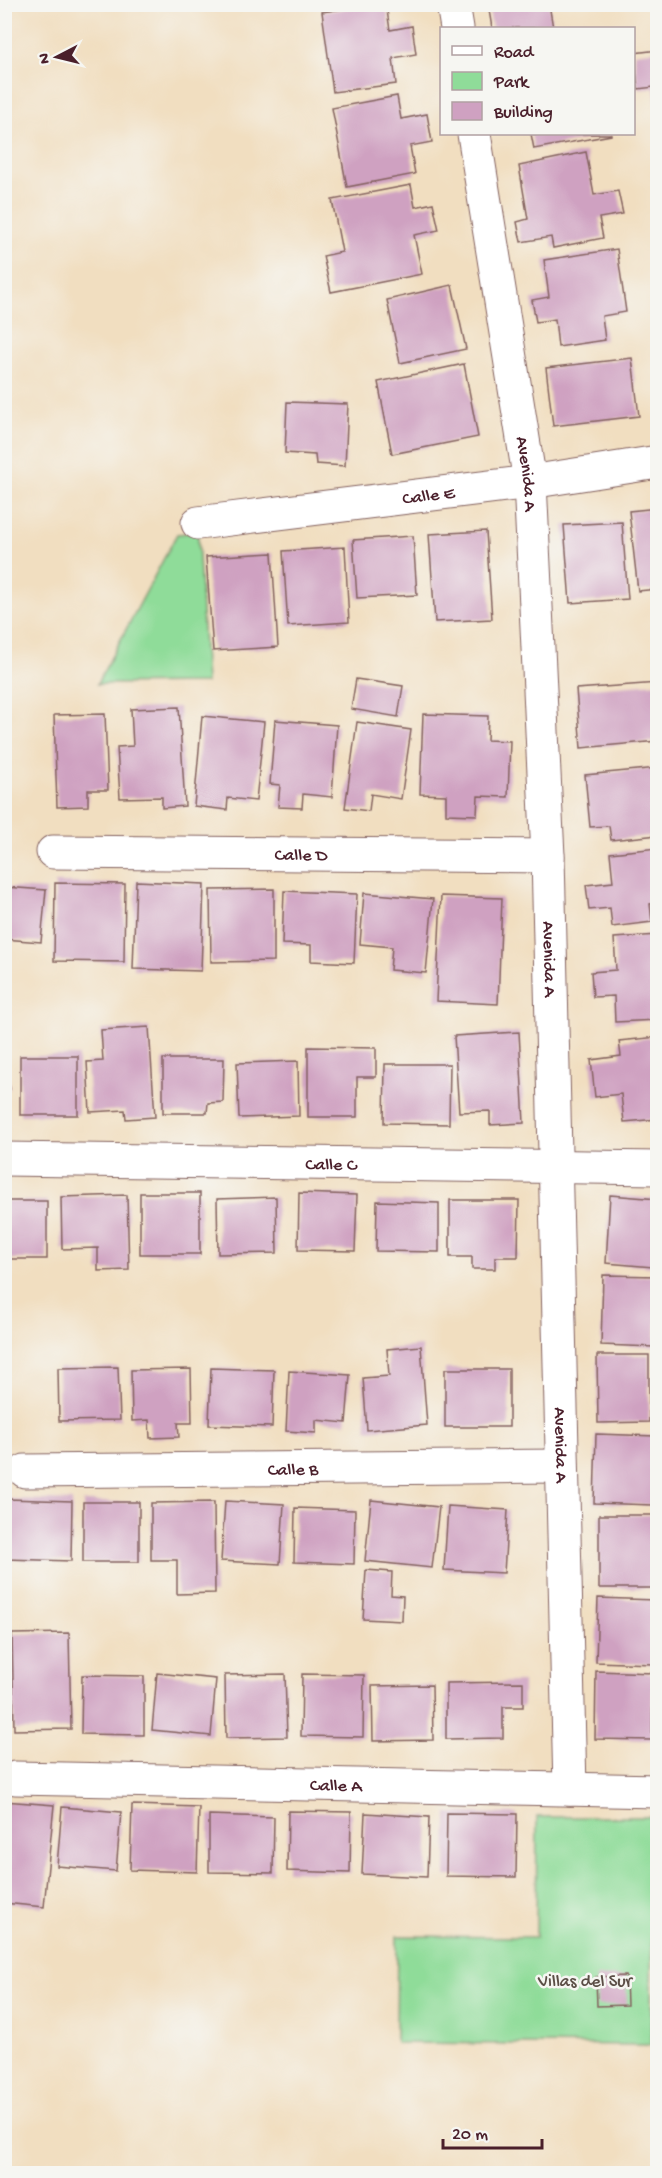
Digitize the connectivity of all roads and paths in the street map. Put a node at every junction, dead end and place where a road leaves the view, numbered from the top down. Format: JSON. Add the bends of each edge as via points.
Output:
{"nodes":[{"id":1,"x":453,"y":4,"type":"edge"},
{"id":2,"x":457,"y":27,"type":"edge"},
{"id":3,"x":474,"y":135,"type":"edge"},
{"id":4,"x":657,"y":462,"type":"edge"},
{"id":5,"x":530,"y":482,"type":"junction"},
{"id":6,"x":198,"y":523,"type":"dead end"},
{"id":7,"x":53,"y":852,"type":"dead end"},
{"id":8,"x":548,"y":856,"type":"junction"},
{"id":9,"x":4,"y":1159,"type":"edge"},
{"id":10,"x":556,"y":1166,"type":"junction"},
{"id":11,"x":657,"y":1168,"type":"edge"},
{"id":12,"x":561,"y":1466,"type":"junction"},
{"id":13,"x":25,"y":1471,"type":"dead end"},
{"id":14,"x":15,"y":1778,"type":"dead end"},
{"id":15,"x":570,"y":1789,"type":"junction"},
{"id":16,"x":657,"y":1791,"type":"edge"}],
"edges":[{"from":1,"to":2,"type":"street"},
{"from":3,"to":5,"type":"street","name":"Avenida A"},
{"from":4,"to":5,"type":"street","name":"Calle E"},
{"from":5,"to":6,"type":"street","name":"Calle E"},
{"from":5,"to":8,"type":"street","name":"Avenida A"},
{"from":7,"to":8,"type":"street","name":"Calle D"},
{"from":8,"to":10,"type":"street","name":"Avenida A"},
{"from":9,"to":10,"type":"street","name":"Calle C"},
{"from":10,"to":11,"type":"street","name":"Calle C"},
{"from":10,"to":12,"type":"street","name":"Avenida A"},
{"from":12,"to":13,"type":"street","name":"Calle B"},
{"from":12,"to":15,"type":"street","name":"Avenida A"},
{"from":14,"to":15,"type":"street","name":"Calle A"},
{"from":15,"to":16,"type":"street","name":"Calle A"}]}
